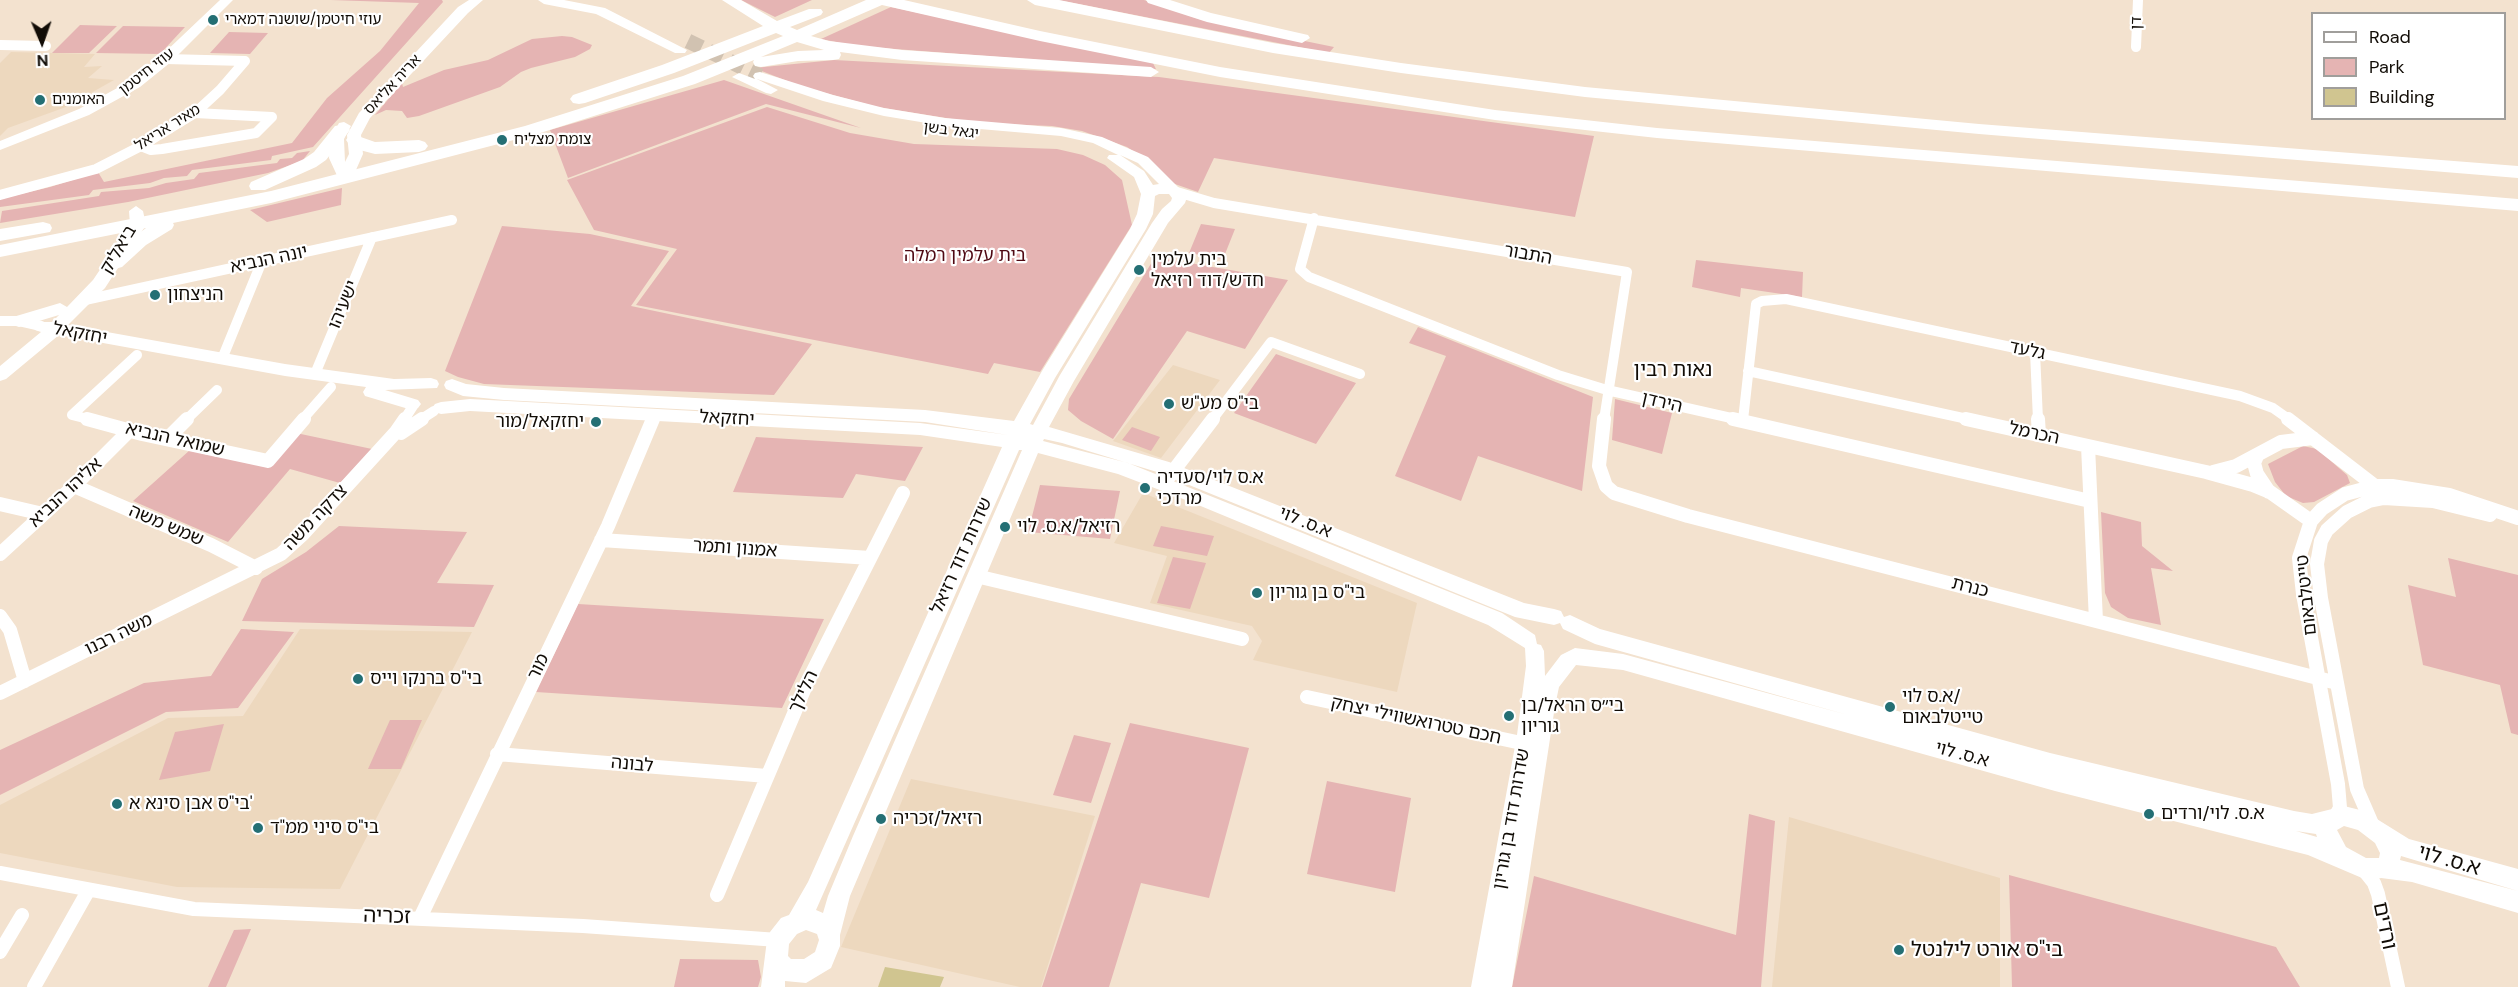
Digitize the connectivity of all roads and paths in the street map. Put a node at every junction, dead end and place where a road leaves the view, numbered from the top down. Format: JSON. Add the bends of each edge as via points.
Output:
{"nodes":[{"id":1,"x":457,"y":0,"type":"edge"},
{"id":2,"x":477,"y":0,"type":"edge"},
{"id":3,"x":544,"y":0,"type":"edge"},
{"id":4,"x":597,"y":0,"type":"edge"},
{"id":5,"x":723,"y":0,"type":"edge"},
{"id":6,"x":730,"y":0,"type":"edge"},
{"id":7,"x":841,"y":0,"type":"edge"},
{"id":8,"x":881,"y":0,"type":"edge"},
{"id":9,"x":1035,"y":0,"type":"edge"},
{"id":10,"x":1154,"y":0,"type":"edge"},
{"id":11,"x":2138,"y":0,"type":"edge"},
{"id":12,"x":222,"y":3,"type":"edge"},
{"id":13,"x":793,"y":30,"type":"junction"},
{"id":14,"x":0,"y":45,"type":"edge"},
{"id":15,"x":46,"y":46,"type":"dead end"},
{"id":16,"x":2136,"y":47,"type":"dead end"},
{"id":17,"x":166,"y":59,"type":"junction"},
{"id":18,"x":984,"y":61,"type":"junction"},
{"id":19,"x":668,"y":69,"type":"junction"},
{"id":20,"x":704,"y":74,"type":"junction"},
{"id":21,"x":760,"y":76,"type":"tunnel mouth"},
{"id":22,"x":739,"y":77,"type":"tunnel mouth"},
{"id":23,"x":1685,"y":102,"type":"junction"},
{"id":24,"x":1445,"y":109,"type":"junction"},
{"id":25,"x":195,"y":113,"type":"junction"},
{"id":26,"x":348,"y":135,"type":"junction"},
{"id":27,"x":0,"y":146,"type":"edge"},
{"id":28,"x":141,"y":146,"type":"junction"},
{"id":29,"x":419,"y":146,"type":"junction"},
{"id":30,"x":345,"y":169,"type":"junction"},
{"id":31,"x":2518,"y":172,"type":"edge"},
{"id":32,"x":258,"y":186,"type":"junction"},
{"id":33,"x":0,"y":195,"type":"edge"},
{"id":34,"x":1148,"y":198,"type":"junction"},
{"id":35,"x":1174,"y":199,"type":"junction"},
{"id":36,"x":2518,"y":205,"type":"edge"},
{"id":37,"x":182,"y":216,"type":"junction"},
{"id":38,"x":1314,"y":218,"type":"junction"},
{"id":39,"x":452,"y":220,"type":"dead end"},
{"id":40,"x":132,"y":221,"type":"junction"},
{"id":41,"x":0,"y":235,"type":"edge"},
{"id":42,"x":372,"y":237,"type":"junction"},
{"id":43,"x":63,"y":240,"type":"junction"},
{"id":44,"x":0,"y":252,"type":"edge"},
{"id":45,"x":108,"y":261,"type":"junction"},
{"id":46,"x":262,"y":261,"type":"junction"},
{"id":47,"x":85,"y":300,"type":"junction"},
{"id":48,"x":60,"y":309,"type":"junction"},
{"id":49,"x":0,"y":321,"type":"edge"},
{"id":50,"x":20,"y":321,"type":"junction"},
{"id":51,"x":47,"y":331,"type":"junction"},
{"id":52,"x":2035,"y":352,"type":"junction"},
{"id":53,"x":137,"y":355,"type":"junction"},
{"id":54,"x":222,"y":359,"type":"junction"},
{"id":55,"x":0,"y":360,"type":"edge"},
{"id":56,"x":1748,"y":371,"type":"junction"},
{"id":57,"x":315,"y":374,"type":"junction"},
{"id":58,"x":1360,"y":374,"type":"dead end"},
{"id":59,"x":0,"y":375,"type":"edge"},
{"id":60,"x":431,"y":384,"type":"junction"},
{"id":61,"x":452,"y":385,"type":"junction"},
{"id":62,"x":331,"y":387,"type":"junction"},
{"id":63,"x":217,"y":390,"type":"dead end"},
{"id":64,"x":1607,"y":390,"type":"junction"},
{"id":65,"x":1045,"y":398,"type":"junction"},
{"id":66,"x":412,"y":405,"type":"junction"},
{"id":67,"x":2272,"y":408,"type":"junction"},
{"id":68,"x":437,"y":410,"type":"junction"},
{"id":69,"x":655,"y":415,"type":"junction"},
{"id":70,"x":1743,"y":421,"type":"junction"},
{"id":71,"x":967,"y":428,"type":"junction"},
{"id":72,"x":130,"y":430,"type":"junction"},
{"id":73,"x":2039,"y":435,"type":"junction"},
{"id":74,"x":1026,"y":436,"type":"junction"},
{"id":75,"x":2313,"y":438,"type":"junction"},
{"id":76,"x":167,"y":439,"type":"junction"},
{"id":77,"x":2281,"y":442,"type":"junction"},
{"id":78,"x":1098,"y":445,"type":"junction"},
{"id":79,"x":383,"y":446,"type":"junction"},
{"id":80,"x":2088,"y":446,"type":"junction"},
{"id":81,"x":1078,"y":455,"type":"junction"},
{"id":82,"x":2257,"y":456,"type":"junction"},
{"id":83,"x":2206,"y":472,"type":"junction"},
{"id":84,"x":1007,"y":477,"type":"junction"},
{"id":85,"x":1168,"y":477,"type":"junction"},
{"id":86,"x":74,"y":486,"type":"junction"},
{"id":87,"x":1606,"y":486,"type":"joint"},
{"id":88,"x":2375,"y":486,"type":"junction"},
{"id":89,"x":2270,"y":492,"type":"junction"},
{"id":90,"x":903,"y":494,"type":"dead end"},
{"id":91,"x":2384,"y":498,"type":"junction"},
{"id":92,"x":2090,"y":501,"type":"junction"},
{"id":93,"x":0,"y":504,"type":"edge"},
{"id":94,"x":44,"y":514,"type":"junction"},
{"id":95,"x":2518,"y":520,"type":"edge"},
{"id":96,"x":2311,"y":521,"type":"junction"},
{"id":97,"x":601,"y":540,"type":"junction"},
{"id":98,"x":0,"y":554,"type":"edge"},
{"id":99,"x":870,"y":558,"type":"junction"},
{"id":100,"x":256,"y":568,"type":"junction"},
{"id":101,"x":238,"y":576,"type":"joint"},
{"id":102,"x":976,"y":576,"type":"junction"},
{"id":103,"x":0,"y":616,"type":"edge"},
{"id":104,"x":1562,"y":620,"type":"junction"},
{"id":105,"x":2096,"y":621,"type":"junction"},
{"id":106,"x":1242,"y":639,"type":"dead end"},
{"id":107,"x":1531,"y":646,"type":"junction"},
{"id":108,"x":1571,"y":658,"type":"junction"},
{"id":109,"x":2319,"y":678,"type":"junction"},
{"id":110,"x":25,"y":681,"type":"junction"},
{"id":111,"x":2337,"y":683,"type":"junction"},
{"id":112,"x":0,"y":693,"type":"edge"},
{"id":113,"x":1307,"y":698,"type":"dead end"},
{"id":114,"x":1526,"y":744,"type":"junction"},
{"id":115,"x":497,"y":754,"type":"junction"},
{"id":116,"x":767,"y":776,"type":"junction"},
{"id":117,"x":2332,"y":820,"type":"junction"},
{"id":118,"x":2378,"y":831,"type":"junction"},
{"id":119,"x":2364,"y":866,"type":"junction"},
{"id":120,"x":0,"y":873,"type":"edge"},
{"id":121,"x":88,"y":891,"type":"junction"},
{"id":122,"x":717,"y":895,"type":"dead end"},
{"id":123,"x":2518,"y":898,"type":"edge"},
{"id":124,"x":22,"y":915,"type":"dead end"},
{"id":125,"x":420,"y":918,"type":"junction"},
{"id":126,"x":797,"y":922,"type":"junction"},
{"id":127,"x":829,"y":933,"type":"junction"},
{"id":128,"x":777,"y":949,"type":"junction"},
{"id":129,"x":0,"y":952,"type":"edge"},
{"id":130,"x":823,"y":960,"type":"junction"},
{"id":131,"x":34,"y":987,"type":"edge"},
{"id":132,"x":773,"y":987,"type":"edge"},
{"id":133,"x":806,"y":987,"type":"edge"},
{"id":134,"x":1483,"y":987,"type":"edge"},
{"id":135,"x":1500,"y":987,"type":"edge"},
{"id":136,"x":2398,"y":987,"type":"edge"}],
"edges":[{"from":1,"to":26,"type":"main road","name":"אריה אליאס","via":[[354,111]]},
{"from":2,"to":26,"type":"main road","name":"אריה אליאס","via":[[463,10]]},
{"from":3,"to":4,"type":"main road","via":[[600,11],[684,45],[634,13]]},
{"from":5,"to":19,"type":"highway","via":[[733,10],[736,24],[720,42]]},
{"from":6,"to":13,"type":"highway"},
{"from":7,"to":13,"type":"highway"},
{"from":8,"to":13,"type":"highway"},
{"from":8,"to":24,"type":"highway","via":[[1126,54]]},
{"from":9,"to":23,"type":"highway","via":[[1329,57]]},
{"from":10,"to":23,"type":"highway","via":[[1207,17],[1301,38]]},
{"from":11,"to":16,"type":"street","name":"דן"},
{"from":12,"to":17,"type":"main road","name":"עוזי חיטמן"},
{"from":13,"to":18,"type":"highway","via":[[816,44]]},
{"from":13,"to":19,"type":"highway"},
{"from":13,"to":20,"type":"highway"},
{"from":14,"to":15,"type":"street"},
{"from":17,"to":25,"type":"street","name":"מאיר אריאל","via":[[245,61]]},
{"from":17,"to":27,"type":"main road","name":"עוזי חיטמן","via":[[113,98]]},
{"from":18,"to":20,"type":"highway","via":[[806,56]]},
{"from":18,"to":24,"type":"highway","via":[[1204,77]]},
{"from":19,"to":29,"type":"highway","via":[[541,112]]},
{"from":20,"to":30,"type":"highway","via":[[531,130]]},
{"from":21,"to":35,"type":"main road","name":"יגאל בשן","via":[[884,112],[1061,132],[1097,140],[1143,160]]},
{"from":22,"to":34,"type":"main road","name":"יגאל בשן","via":[[819,106],[877,120],[1090,148],[1131,167],[1145,182]]},
{"from":23,"to":31,"type":"highway"},
{"from":24,"to":36,"type":"highway","via":[[1657,133]]},
{"from":25,"to":28,"type":"street","name":"מאיר אריאל"},
{"from":25,"to":28,"type":"street","via":[[272,117],[256,133],[162,149]]},
{"from":26,"to":29,"type":"highway","via":[[358,144],[375,148]]},
{"from":26,"to":30,"type":"main road","name":"אריה אליאס","via":[[356,154]]},
{"from":26,"to":32,"type":"highway","via":[[310,163]]},
{"from":28,"to":33,"type":"street","name":"מאיר אריאל","via":[[96,169]]},
{"from":29,"to":30,"type":"highway"},
{"from":30,"to":32,"type":"highway"},
{"from":30,"to":37,"type":"highway"},
{"from":32,"to":40,"type":"highway"},
{"from":34,"to":35,"type":"main road","via":[[1157,209]]},
{"from":34,"to":65,"type":"main road","name":"שדרות דוד רזיאל","via":[[1138,229]]},
{"from":35,"to":38,"type":"street","name":"התבור"},
{"from":35,"to":65,"type":"main road","name":"שדרות דוד רזיאל"},
{"from":37,"to":40,"type":"highway"},
{"from":37,"to":45,"type":"highway"},
{"from":38,"to":64,"type":"street","name":"הירדן","via":[[1300,269],[1309,276],[1558,375]]},
{"from":38,"to":64,"type":"street","name":"התבור","via":[[1627,272]]},
{"from":39,"to":42,"type":"street","name":"יונה הנביא"},
{"from":40,"to":41,"type":"highway"},
{"from":40,"to":43,"type":"highway"},
{"from":40,"to":45,"type":"main road","name":"ביאליק"},
{"from":42,"to":46,"type":"street","name":"יונה הנביא"},
{"from":42,"to":57,"type":"street","name":"ישעיהו"},
{"from":43,"to":44,"type":"highway"},
{"from":43,"to":45,"type":"highway","via":[[93,241],[102,246]]},
{"from":45,"to":47,"type":"main road","name":"ביאליק"},
{"from":45,"to":48,"type":"main road","name":"ביאליק"},
{"from":46,"to":47,"type":"street","name":"יונה הנביא"},
{"from":46,"to":54,"type":"street"},
{"from":47,"to":51,"type":"main road","name":"ביאליק"},
{"from":48,"to":50,"type":"main road"},
{"from":48,"to":51,"type":"main road","name":"ביאליק"},
{"from":49,"to":50,"type":"street"},
{"from":50,"to":51,"type":"street"},
{"from":51,"to":53,"type":"main road","name":"יחזקאל"},
{"from":51,"to":54,"type":"main road","name":"יחזקאל"},
{"from":51,"to":55,"type":"main road","name":"ביאליק"},
{"from":51,"to":59,"type":"main road","name":"ביאליק"},
{"from":52,"to":56,"type":"street","name":"גלעד","via":[[1794,301],[1768,299],[1756,304],[1754,311]]},
{"from":52,"to":67,"type":"street","name":"גלעד","via":[[2240,396]]},
{"from":52,"to":73,"type":"street"},
{"from":53,"to":62,"type":"main road","name":"יחזקאל"},
{"from":53,"to":72,"type":"street","name":"שמואל הנביא","via":[[72,415]]},
{"from":54,"to":57,"type":"main road","name":"יחזקאל"},
{"from":56,"to":70,"type":"street","name":"גלעד"},
{"from":56,"to":73,"type":"street","name":"הכרמל"},
{"from":57,"to":60,"type":"main road","name":"יחזקאל","via":[[394,385]]},
{"from":58,"to":85,"type":"street","via":[[1271,342]]},
{"from":60,"to":61,"type":"main road","name":"יחזקאל"},
{"from":60,"to":66,"type":"main road","via":[[419,390]]},
{"from":61,"to":68,"type":"main road","via":[[454,396]]},
{"from":61,"to":71,"type":"main road","name":"יחזקאל","via":[[463,390],[504,394],[895,414]]},
{"from":62,"to":66,"type":"main road","name":"יחזקאל","via":[[387,395]]},
{"from":62,"to":76,"type":"street","name":"שמואל הנביא","via":[[268,461]]},
{"from":63,"to":76,"type":"street"},
{"from":64,"to":70,"type":"street","name":"הירדן"},
{"from":64,"to":87,"type":"street","name":"התבור","via":[[1599,466]]},
{"from":65,"to":71,"type":"main road"},
{"from":65,"to":74,"type":"main road","name":"שדרות דוד רזיאל"},
{"from":65,"to":78,"type":"main road","via":[[1060,425]]},
{"from":66,"to":68,"type":"main road","name":"יחזקאל","via":[[421,411]]},
{"from":66,"to":79,"type":"street","name":"צדקה משה","via":[[405,422]]},
{"from":67,"to":75,"type":"street","name":"גלעד"},
{"from":67,"to":77,"type":"street","via":[[2285,427]]},
{"from":68,"to":69,"type":"main road","name":"יחזקאל","via":[[470,405]]},
{"from":68,"to":79,"type":"street","name":"צדקה משה"},
{"from":69,"to":71,"type":"main road","name":"יחזקאל"},
{"from":69,"to":97,"type":"street","name":"מור"},
{"from":70,"to":92,"type":"street","name":"הירדן"},
{"from":71,"to":74,"type":"main road","name":"יחזקאל"},
{"from":71,"to":84,"type":"main road","via":[[992,452]]},
{"from":72,"to":76,"type":"street","name":"שמואל הנביא"},
{"from":72,"to":86,"type":"street","name":"אליהו הנביא"},
{"from":73,"to":80,"type":"street","name":"הכרמל"},
{"from":74,"to":78,"type":"main road","name":"א.ס. לוי"},
{"from":74,"to":81,"type":"main road","name":"א.ס. לוי"},
{"from":74,"to":84,"type":"main road","name":"שדרות דוד רזיאל"},
{"from":75,"to":77,"type":"street"},
{"from":75,"to":88,"type":"street","name":"גלעד"},
{"from":77,"to":82,"type":"street"},
{"from":78,"to":85,"type":"main road","name":"א.ס. לוי"},
{"from":79,"to":100,"type":"street","name":"צדקה משה","via":[[297,540]]},
{"from":80,"to":83,"type":"street","name":"הכרמל"},
{"from":80,"to":92,"type":"street"},
{"from":81,"to":84,"type":"main road","via":[[1053,458]]},
{"from":81,"to":85,"type":"main road","name":"א.ס. לוי"},
{"from":82,"to":83,"type":"street","via":[[2228,469]]},
{"from":82,"to":89,"type":"street","via":[[2257,474]]},
{"from":83,"to":89,"type":"street","name":"הכרמל"},
{"from":84,"to":102,"type":"main road","name":"שדרות דוד רזיאל"},
{"from":84,"to":126,"type":"main road","name":"שדרות דוד רזיאל","via":[[816,890]]},
{"from":85,"to":104,"type":"main road","name":"א.ס. לוי","via":[[1502,603]]},
{"from":85,"to":107,"type":"main road","name":"א.ס. לוי","via":[[1494,619]]},
{"from":86,"to":94,"type":"street","name":"אליהו הנביא"},
{"from":86,"to":100,"type":"street","name":"שמש משה"},
{"from":87,"to":105,"type":"street","name":"כנרת","via":[[1614,494],[1688,516]]},
{"from":88,"to":91,"type":"street","name":"גלעד"},
{"from":88,"to":95,"type":"street","name":"טייטלבאום","via":[[2430,490],[2475,502]]},
{"from":88,"to":96,"type":"street","name":"טייטלבאום","via":[[2345,494]]},
{"from":89,"to":96,"type":"street","name":"הכרמל"},
{"from":90,"to":99,"type":"street","name":"הלילך"},
{"from":91,"to":95,"type":"street","name":"טייטלבאום","via":[[2433,501]]},
{"from":91,"to":111,"type":"street","name":"טייטלבאום","via":[[2358,505],[2337,519],[2327,530],[2320,548],[2318,579]]},
{"from":92,"to":105,"type":"street"},
{"from":93,"to":94,"type":"street"},
{"from":94,"to":98,"type":"street","name":"אליהו הנביא"},
{"from":96,"to":109,"type":"street","name":"טייטלבאום","via":[[2299,558]]},
{"from":97,"to":99,"type":"street","name":"אמנון ותמר"},
{"from":97,"to":115,"type":"street","name":"מור"},
{"from":99,"to":116,"type":"street","name":"הלילך","via":[[807,683]]},
{"from":100,"to":101,"type":"street","name":"צדקה משה"},
{"from":101,"to":110,"type":"street","name":"משה רבנו"},
{"from":102,"to":106,"type":"street","name":"שדרות דוד רזיאל"},
{"from":102,"to":127,"type":"main road","name":"שדרות דוד רזיאל","via":[[839,896]]},
{"from":103,"to":110,"type":"street","via":[[10,630]]},
{"from":104,"to":107,"type":"main road","via":[[1537,621],[1528,633]]},
{"from":104,"to":108,"type":"main road","via":[[1577,629],[1582,643]]},
{"from":104,"to":117,"type":"main road","name":"א.ס. לוי","via":[[1595,636],[2050,762],[2294,821],[2312,824]]},
{"from":105,"to":109,"type":"street","name":"כנרת"},
{"from":107,"to":108,"type":"main road","via":[[1550,661]]},
{"from":107,"to":114,"type":"main road","name":"שדרות דוד בן גוריון","via":[[1536,666]]},
{"from":108,"to":119,"type":"main road","name":"א.ס. לוי","via":[[1623,662],[2310,845]]},
{"from":108,"to":135,"type":"main road","name":"שדרות דוד בן גוריון","via":[[1550,684],[1545,706]]},
{"from":109,"to":111,"type":"street","name":"כנרת"},
{"from":109,"to":117,"type":"street","name":"טייטלבאום","via":[[2340,801]]},
{"from":110,"to":112,"type":"street","name":"משה רבנו"},
{"from":111,"to":118,"type":"street","name":"טייטלבאום","via":[[2357,789]]},
{"from":113,"to":114,"type":"street","name":"חכם טטרואשווילי יצחק"},
{"from":114,"to":134,"type":"main road","name":"שדרות דוד בן גוריון"},
{"from":115,"to":116,"type":"street","name":"לבונה"},
{"from":115,"to":125,"type":"street","name":"מור"},
{"from":116,"to":122,"type":"street","name":"הלילך"},
{"from":117,"to":118,"type":"main road","name":"א.ס. לוי","via":[[2354,817]]},
{"from":117,"to":119,"type":"main road","via":[[2326,828],[2331,845]]},
{"from":118,"to":119,"type":"main road","via":[[2391,852],[2388,865]]},
{"from":118,"to":123,"type":"main road","name":"א.ס. לוי","via":[[2403,847]]},
{"from":119,"to":123,"type":"main road","name":"א.ס. לוי","via":[[2412,872]]},
{"from":119,"to":136,"type":"street","name":"ורדים","via":[[2378,894]]},
{"from":120,"to":121,"type":"street","name":"זכריה"},
{"from":121,"to":125,"type":"street","name":"זכריה","via":[[194,909]]},
{"from":121,"to":131,"type":"street"},
{"from":124,"to":129,"type":"street"},
{"from":125,"to":128,"type":"street","name":"זכריה"},
{"from":126,"to":127,"type":"main road","via":[[813,920]]},
{"from":126,"to":128,"type":"main road","via":[[782,932]]},
{"from":127,"to":130,"type":"main road","via":[[830,946]]},
{"from":128,"to":130,"type":"main road","via":[[787,970],[806,971]]},
{"from":128,"to":132,"type":"main road"},
{"from":130,"to":133,"type":"main road"}]}
